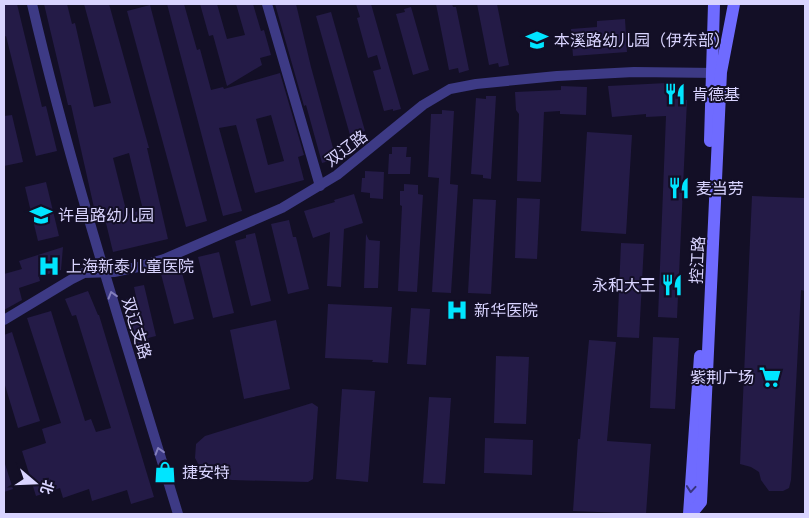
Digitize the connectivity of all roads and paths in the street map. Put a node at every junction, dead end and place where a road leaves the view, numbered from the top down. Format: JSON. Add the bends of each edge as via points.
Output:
{"nodes":[{"id":1,"x":32,"y":4,"type":"edge"},
{"id":2,"x":267,"y":4,"type":"edge"},
{"id":3,"x":714,"y":4,"type":"edge"},
{"id":4,"x":734,"y":4,"type":"edge"},
{"id":5,"x":717,"y":73,"type":"junction"},
{"id":6,"x":320,"y":186,"type":"junction"},
{"id":7,"x":105,"y":273,"type":"junction"},
{"id":8,"x":4,"y":320,"type":"edge"},
{"id":9,"x":178,"y":514,"type":"edge"},
{"id":10,"x":690,"y":514,"type":"edge"}],
"edges":[{"from":1,"to":7,"type":"street","name":"双辽支路"},
{"from":2,"to":6,"type":"street"},
{"from":3,"to":5,"type":"main road","name":"控江路"},
{"from":4,"to":5,"type":"main road","name":"控江路"},
{"from":5,"to":6,"type":"street","name":"双辽路","via":[[634,72],[566,76],[450,89],[423,105],[337,176]]},
{"from":5,"to":10,"type":"main road","name":"控江路"},
{"from":6,"to":7,"type":"street","name":"双辽路","via":[[282,208],[164,259]]},
{"from":7,"to":8,"type":"street","name":"双辽路","via":[[84,273],[72,278]]},
{"from":9,"to":7,"type":"street","name":"双辽支路","one_way":true}]}
